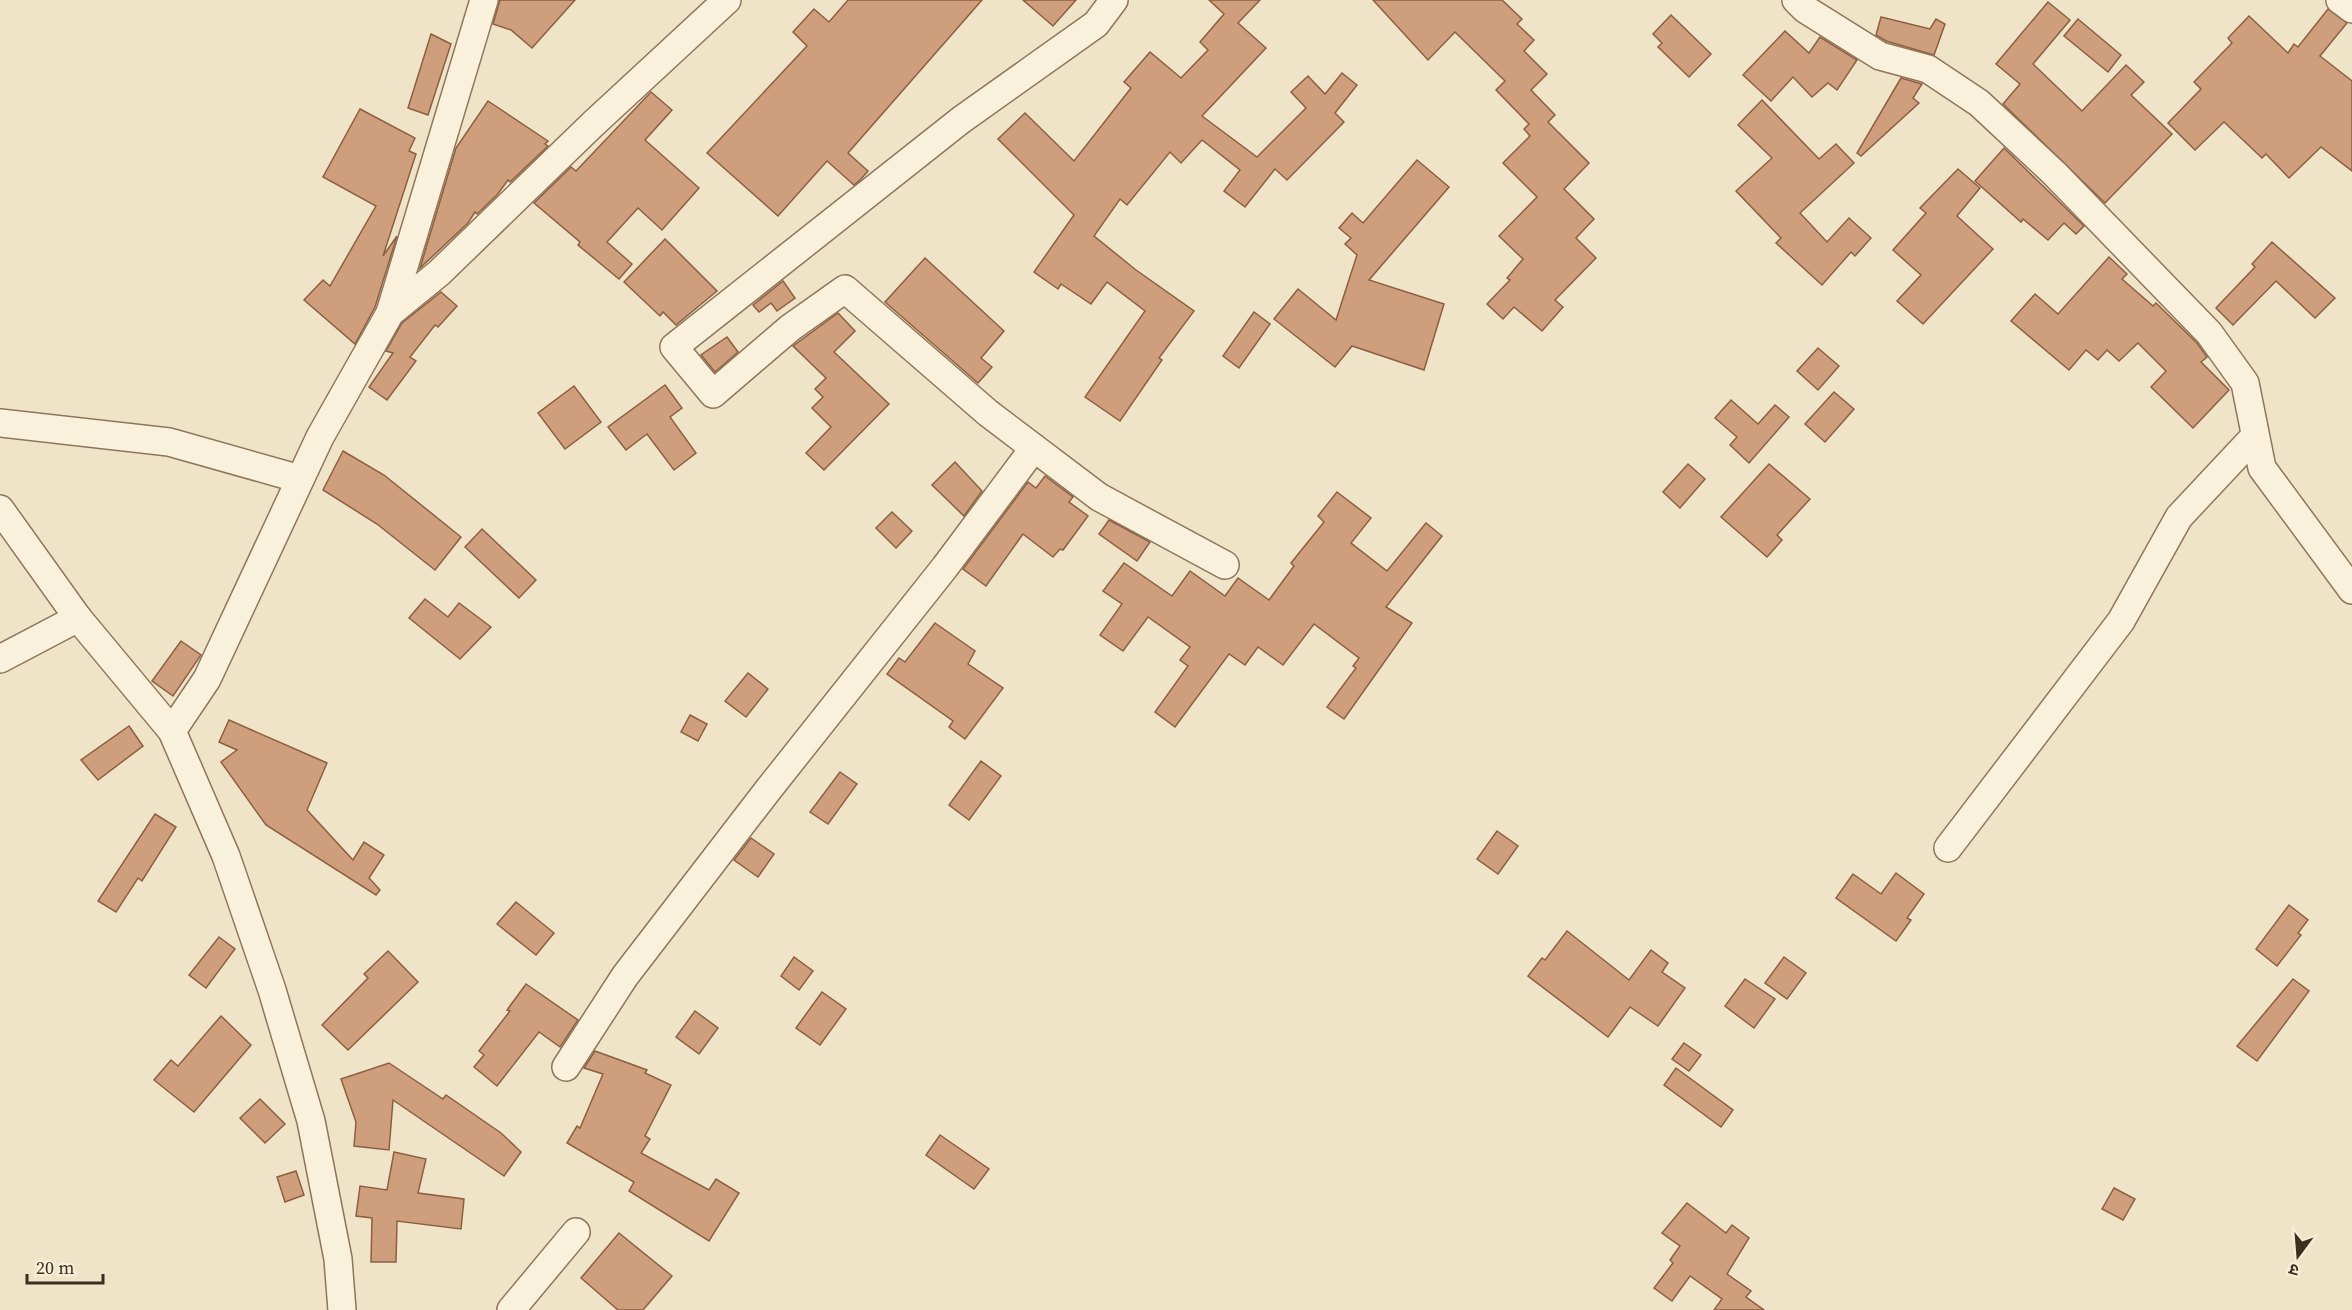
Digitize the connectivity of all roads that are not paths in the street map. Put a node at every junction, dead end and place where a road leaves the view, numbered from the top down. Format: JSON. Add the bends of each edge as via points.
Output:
{"nodes":[{"id":1,"x":484,"y":0,"type":"edge"},
{"id":2,"x":727,"y":0,"type":"edge"},
{"id":3,"x":1114,"y":0,"type":"edge"},
{"id":4,"x":1796,"y":0,"type":"edge"},
{"id":5,"x":2340,"y":0,"type":"edge"},
{"id":6,"x":2352,"y":9,"type":"edge"},
{"id":7,"x":390,"y":313,"type":"junction"},
{"id":8,"x":0,"y":423,"type":"edge"},
{"id":9,"x":2254,"y":437,"type":"junction"},
{"id":10,"x":1034,"y":448,"type":"junction"},
{"id":11,"x":300,"y":479,"type":"junction"},
{"id":12,"x":0,"y":508,"type":"edge"},
{"id":13,"x":1225,"y":566,"type":"dead end"},
{"id":14,"x":2352,"y":590,"type":"edge"},
{"id":15,"x":78,"y":618,"type":"junction"},
{"id":16,"x":0,"y":659,"type":"edge"},
{"id":17,"x":172,"y":730,"type":"junction"},
{"id":18,"x":1948,"y":848,"type":"dead end"},
{"id":19,"x":566,"y":1067,"type":"dead end"},
{"id":20,"x":576,"y":1232,"type":"dead end"},
{"id":21,"x":342,"y":1310,"type":"edge"},
{"id":22,"x":511,"y":1310,"type":"edge"}],
"edges":[{"from":1,"to":7,"type":"street"},
{"from":2,"to":7,"type":"street","via":[[439,273]]},
{"from":3,"to":10,"type":"street","via":[[1096,24],[961,120],[674,347],[713,394],[790,328],[845,289]]},
{"from":4,"to":9,"type":"street","via":[[1880,56],[1928,69],[1979,103],[2055,173],[2209,333],[2245,383]]},
{"from":5,"to":6,"type":"street"},
{"from":7,"to":11,"type":"street"},
{"from":8,"to":11,"type":"street","via":[[169,442]]},
{"from":9,"to":14,"type":"street","via":[[2262,468]]},
{"from":9,"to":18,"type":"street","via":[[2179,517],[2121,621]]},
{"from":10,"to":13,"type":"street","via":[[1099,496]]},
{"from":10,"to":19,"type":"street","via":[[625,976]]},
{"from":11,"to":17,"type":"street","via":[[207,679]]},
{"from":12,"to":15,"type":"street"},
{"from":15,"to":16,"type":"street"},
{"from":15,"to":17,"type":"street"},
{"from":17,"to":21,"type":"street","via":[[226,855],[311,1121],[338,1259]]},
{"from":20,"to":22,"type":"street"}]}
